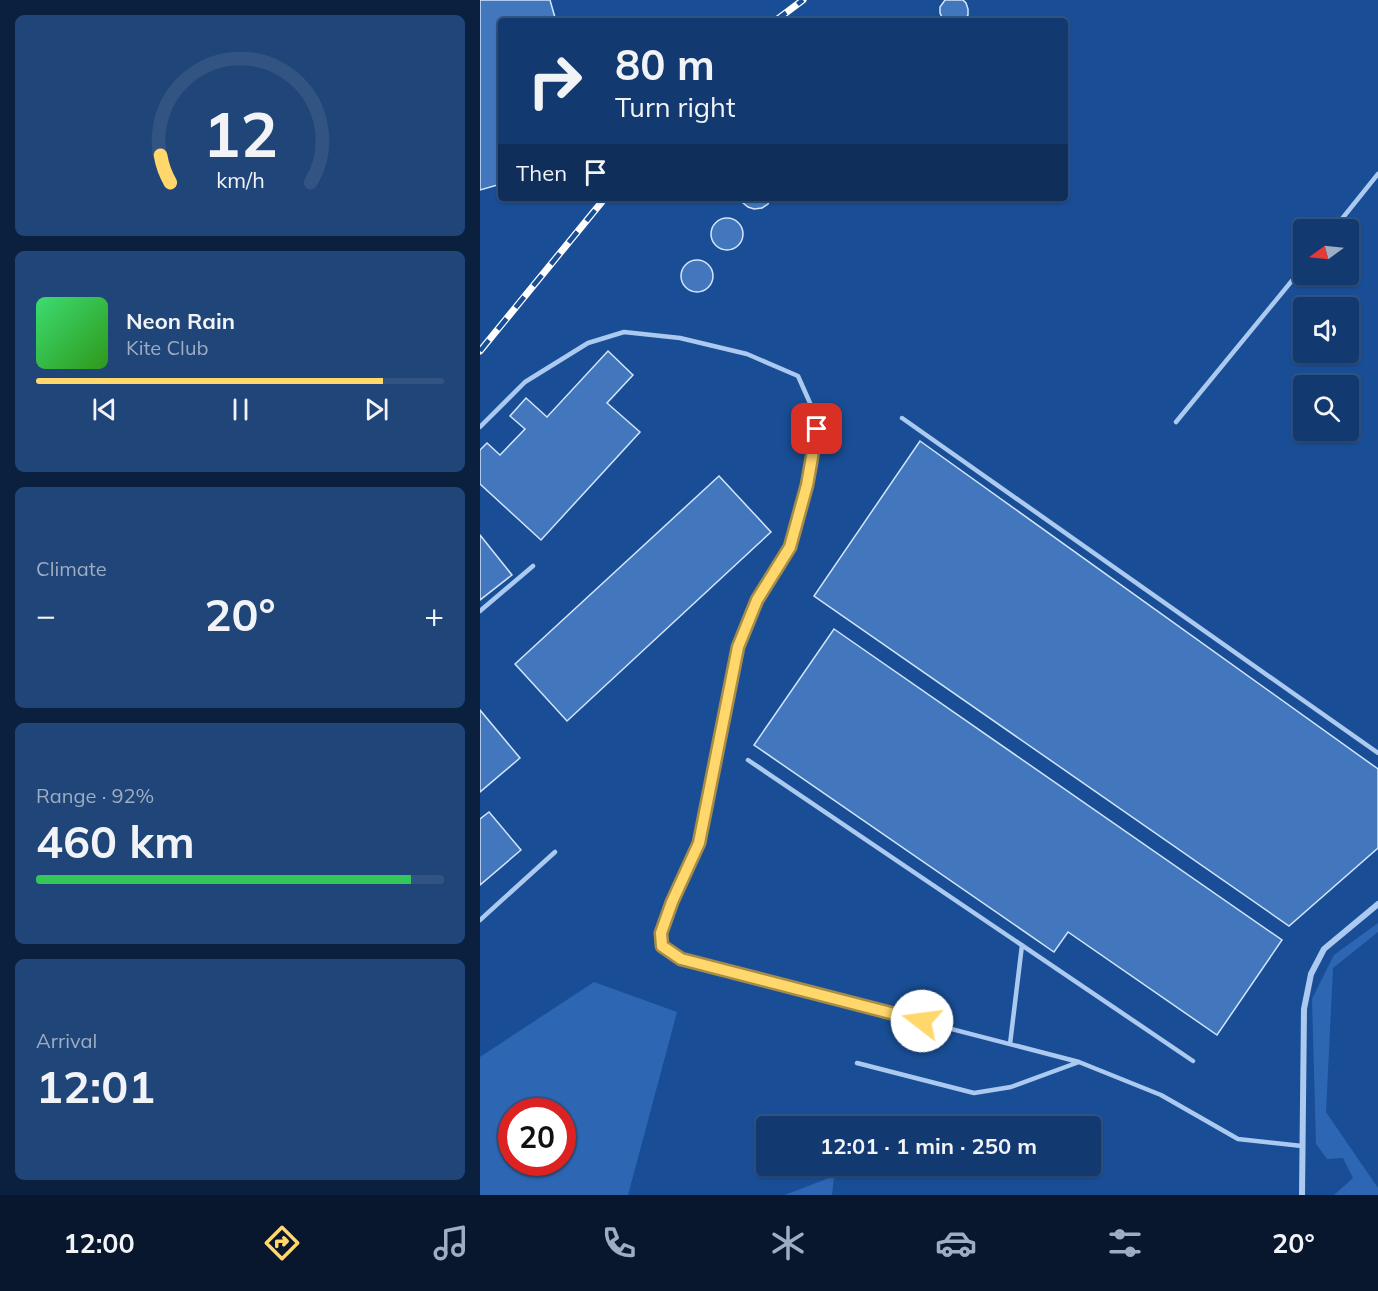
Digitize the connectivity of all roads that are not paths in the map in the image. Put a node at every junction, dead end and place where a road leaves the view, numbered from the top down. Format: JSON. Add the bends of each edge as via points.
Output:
{"nodes":[{"id":1,"x":1378,"y":174,"type":"edge"},
{"id":2,"x":1342,"y":219,"type":"edge"},
{"id":3,"x":1293,"y":279,"type":"edge"},
{"id":4,"x":902,"y":418,"type":"dead end"},
{"id":5,"x":1176,"y":422,"type":"dead end"},
{"id":6,"x":480,"y":427,"type":"edge"},
{"id":7,"x":533,"y":566,"type":"dead end"},
{"id":8,"x":480,"y":611,"type":"edge"},
{"id":9,"x":1378,"y":753,"type":"edge"},
{"id":10,"x":748,"y":760,"type":"dead end"},
{"id":11,"x":555,"y":852,"type":"dead end"},
{"id":12,"x":1378,"y":904,"type":"edge"},
{"id":13,"x":480,"y":920,"type":"edge"},
{"id":14,"x":1022,"y":945,"type":"junction"},
{"id":15,"x":1010,"y":1044,"type":"junction"},
{"id":16,"x":1192,"y":1061,"type":"dead end"},
{"id":17,"x":1079,"y":1062,"type":"junction"},
{"id":18,"x":857,"y":1063,"type":"dead end"},
{"id":19,"x":1302,"y":1146,"type":"junction"},
{"id":20,"x":1302,"y":1195,"type":"edge"}],
"edges":[{"from":1,"to":2,"type":"lane"},
{"from":3,"to":5,"type":"lane"},
{"from":4,"to":9,"type":"lane"},
{"from":6,"to":15,"type":"lane","via":[[525,382],[588,343],[624,332],[680,338],[747,354],[798,376],[817,429],[807,485],[790,547],[757,600],[738,647],[699,843],[664,923],[662,946],[681,959]]},
{"from":7,"to":8,"type":"lane"},
{"from":10,"to":14,"type":"lane"},
{"from":11,"to":13,"type":"lane"},
{"from":12,"to":19,"type":"street","via":[[1324,949],[1311,974],[1304,1009]]},
{"from":14,"to":15,"type":"lane"},
{"from":14,"to":16,"type":"lane"},
{"from":15,"to":17,"type":"lane"},
{"from":17,"to":18,"type":"lane","via":[[1011,1087],[974,1093]]},
{"from":17,"to":19,"type":"lane","via":[[1161,1095],[1238,1139]]},
{"from":19,"to":20,"type":"street"}]}
